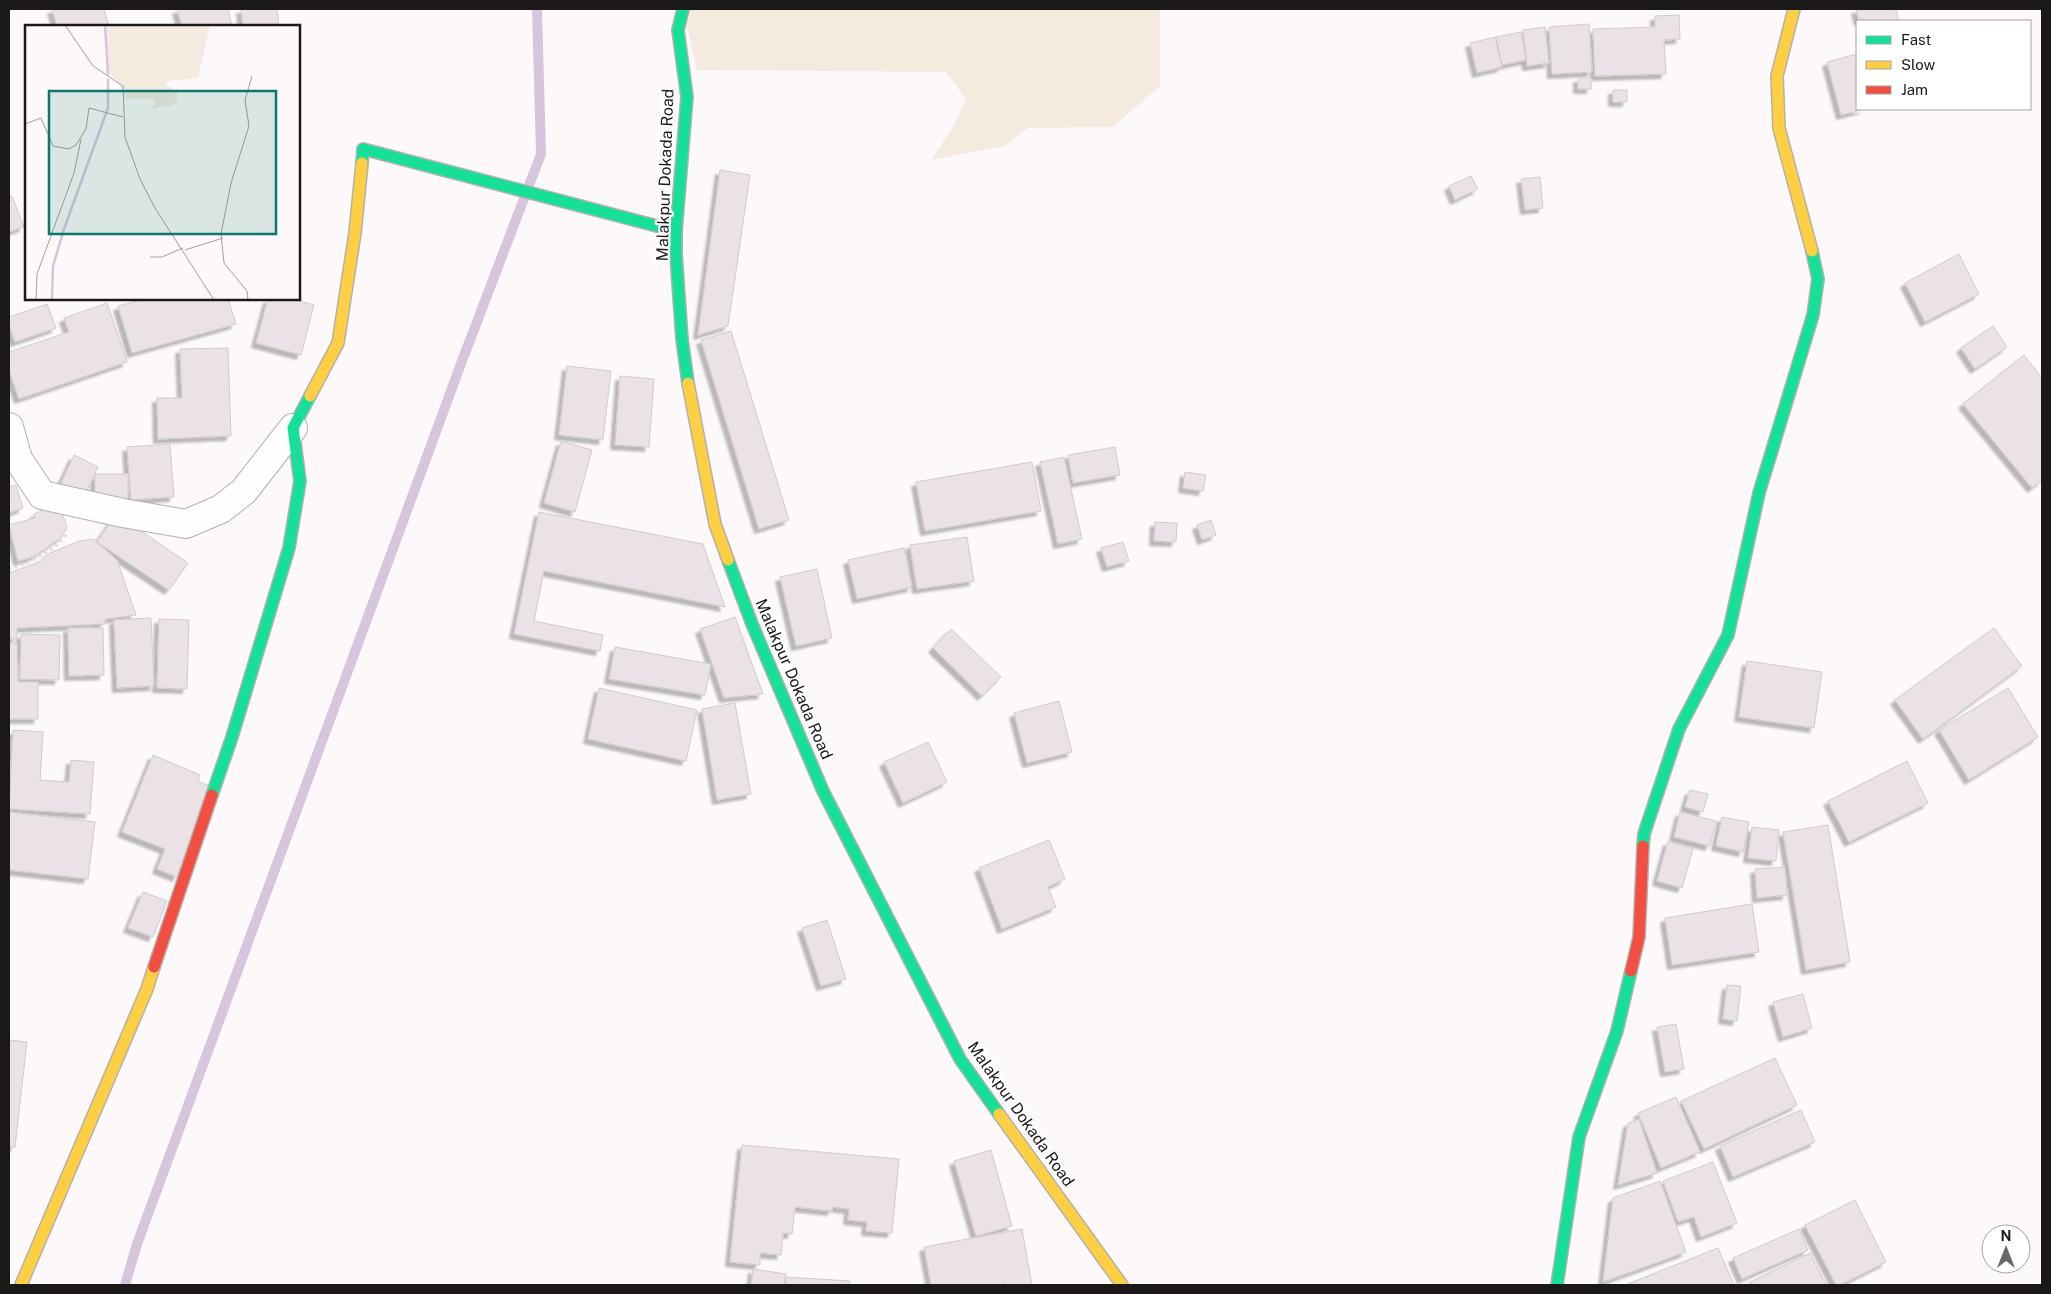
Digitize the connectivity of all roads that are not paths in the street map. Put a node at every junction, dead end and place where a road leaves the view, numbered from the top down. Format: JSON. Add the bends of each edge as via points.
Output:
{"nodes":[{"id":1,"x":683,"y":9,"type":"edge"},
{"id":2,"x":1794,"y":9,"type":"edge"},
{"id":3,"x":676,"y":231,"type":"junction"},
{"id":4,"x":9,"y":427,"type":"edge"},
{"id":5,"x":293,"y":428,"type":"junction"},
{"id":6,"x":21,"y":1285,"type":"edge"},
{"id":7,"x":1122,"y":1285,"type":"edge"},
{"id":8,"x":1557,"y":1285,"type":"edge"}],
"edges":[{"from":1,"to":3,"type":"street","name":"Malakpur Dokada Road","via":[[678,30],[687,97]]},
{"from":2,"to":8,"type":"street","via":[[1777,76],[1779,128],[1818,279],[1813,315],[1759,493],[1728,635],[1679,729],[1644,834],[1640,937],[1617,1030],[1579,1137]]},
{"from":3,"to":5,"type":"street","via":[[363,149],[355,233],[338,343]]},
{"from":3,"to":7,"type":"street","name":"Malakpur Dokada Road","via":[[682,339],[715,524],[756,633],[823,791],[960,1059]]},
{"from":4,"to":5,"type":"street","via":[[18,460],[42,495],[186,524],[221,509],[244,491]]},
{"from":5,"to":6,"type":"street","via":[[300,481],[289,548],[232,737],[147,989]]}]}
